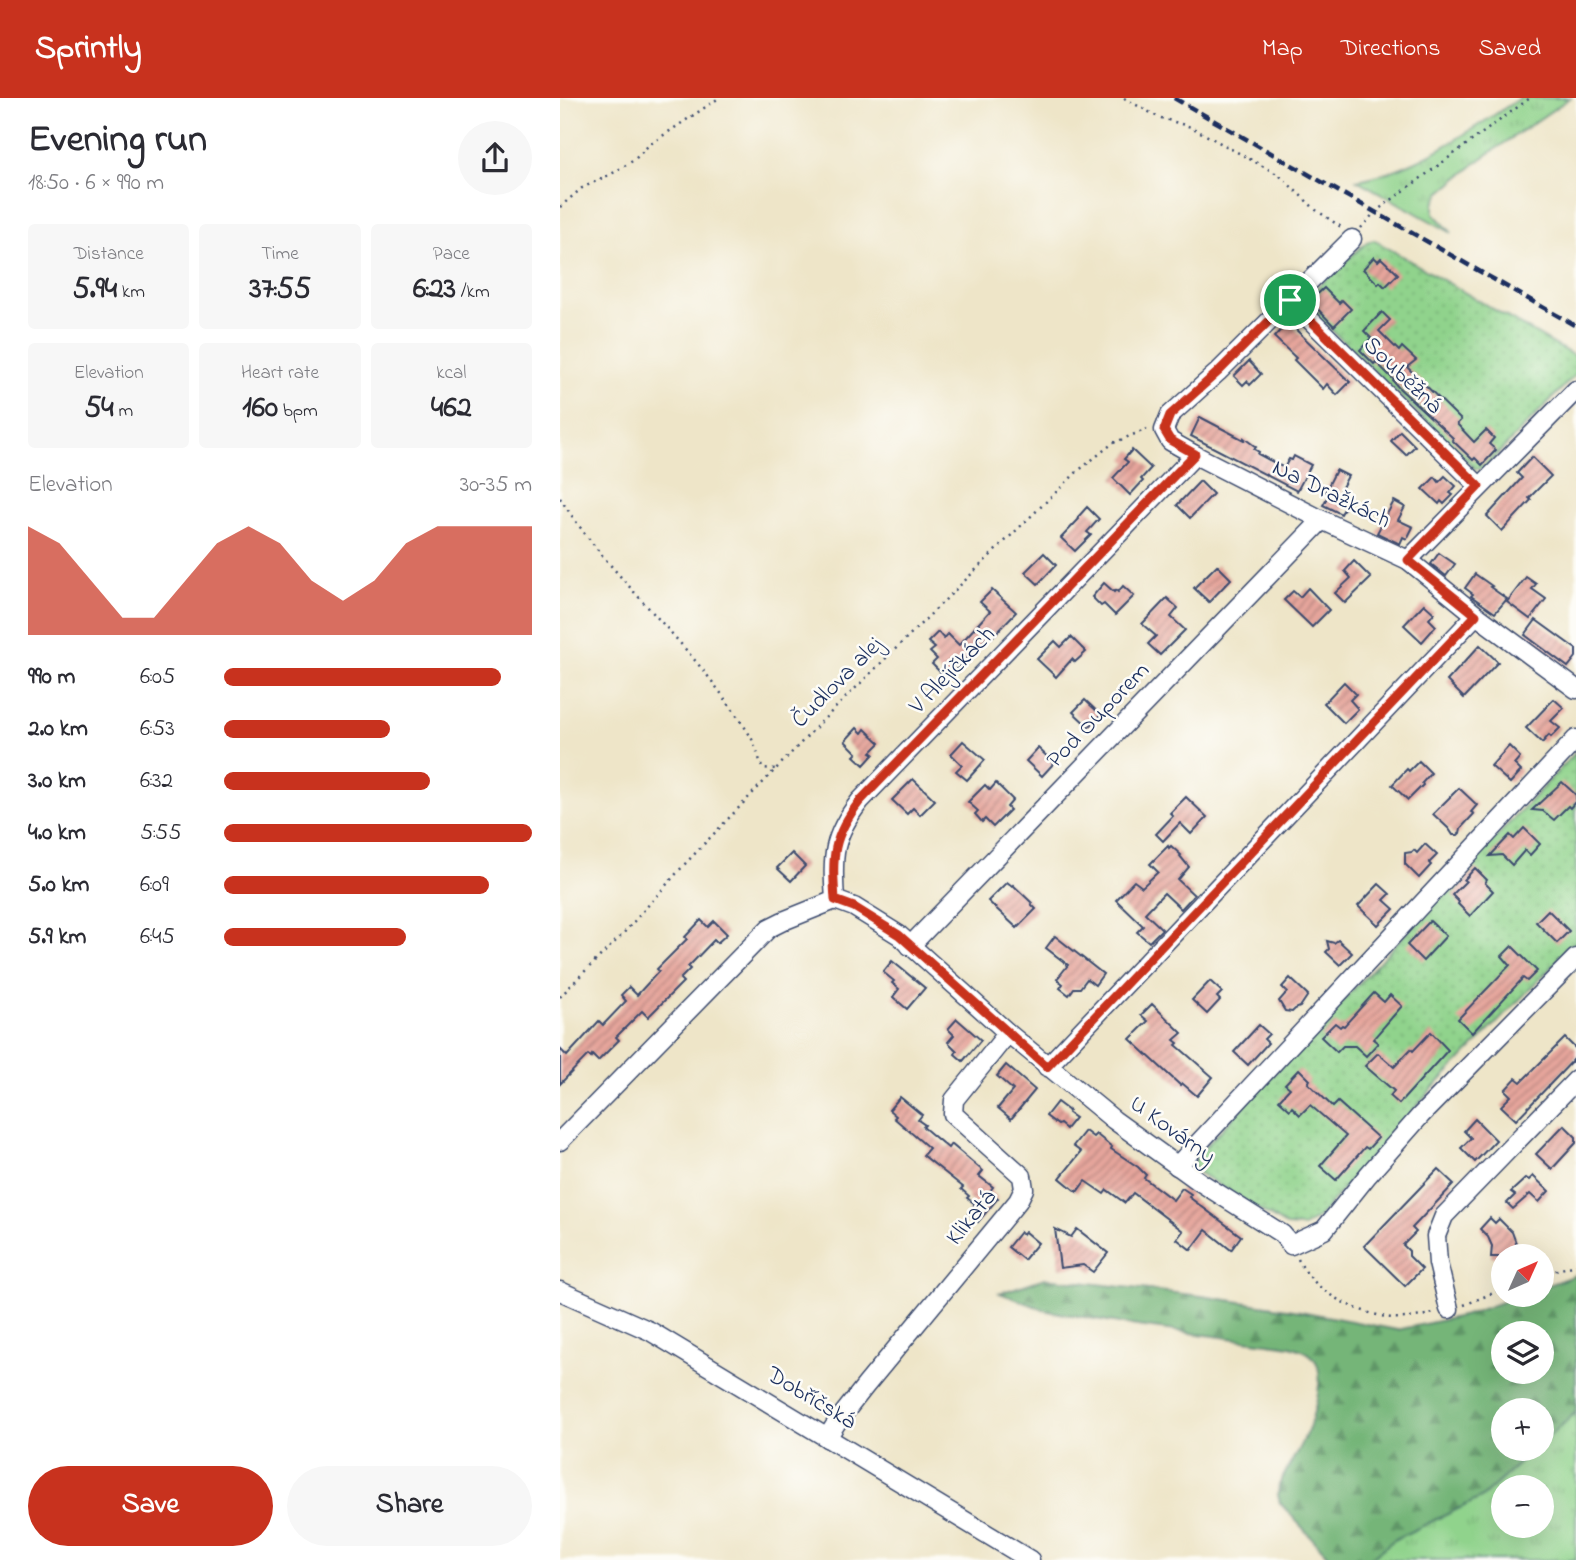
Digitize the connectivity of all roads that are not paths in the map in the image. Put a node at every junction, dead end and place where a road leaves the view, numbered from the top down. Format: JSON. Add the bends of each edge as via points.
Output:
{"nodes":[{"id":1,"x":1354,"y":236,"type":"road end"},
{"id":2,"x":1290,"y":300,"type":"junction"},
{"id":3,"x":1576,"y":390,"type":"edge"},
{"id":4,"x":1195,"y":454,"type":"junction"},
{"id":5,"x":1479,"y":486,"type":"junction"},
{"id":6,"x":1322,"y":520,"type":"junction"},
{"id":7,"x":1408,"y":560,"type":"junction"},
{"id":8,"x":1476,"y":615,"type":"junction"},
{"id":9,"x":1576,"y":689,"type":"edge"},
{"id":10,"x":1576,"y":739,"type":"edge"},
{"id":11,"x":835,"y":900,"type":"junction"},
{"id":12,"x":910,"y":946,"type":"junction"},
{"id":13,"x":1576,"y":958,"type":"edge"},
{"id":14,"x":1008,"y":1033,"type":"junction"},
{"id":15,"x":1047,"y":1067,"type":"junction"},
{"id":16,"x":1576,"y":1080,"type":"edge"},
{"id":17,"x":560,"y":1141,"type":"edge"},
{"id":18,"x":1177,"y":1166,"type":"junction"},
{"id":19,"x":560,"y":1291,"type":"edge"},
{"id":20,"x":1449,"y":1308,"type":"road end"},
{"id":21,"x":827,"y":1438,"type":"junction"},
{"id":22,"x":1030,"y":1560,"type":"edge"}],
"edges":[{"from":1,"to":2,"type":"street"},
{"from":2,"to":4,"type":"street","via":[[1170,415],[1164,430],[1170,440]]},
{"from":2,"to":5,"type":"street","name":"Souběžná"},
{"from":3,"to":5,"type":"street"},
{"from":4,"to":6,"type":"street","name":"Na Dražkách"},
{"from":4,"to":11,"type":"street","name":"V Alejíčkách","via":[[855,808],[836,842]]},
{"from":5,"to":7,"type":"street"},
{"from":6,"to":7,"type":"street","name":"Na Dražkách"},
{"from":6,"to":12,"type":"street","name":"Pod Ouporem"},
{"from":7,"to":8,"type":"street","name":"Na Dražkách"},
{"from":8,"to":9,"type":"street","name":"Na Dražkách"},
{"from":8,"to":15,"type":"street"},
{"from":10,"to":18,"type":"street"},
{"from":11,"to":12,"type":"street","name":"U Kovárny","via":[[854,907]]},
{"from":11,"to":17,"type":"street","via":[[769,928]]},
{"from":12,"to":14,"type":"street","name":"U Kovárny"},
{"from":13,"to":18,"type":"street","name":"U Kovárny","via":[[1422,1115],[1324,1230],[1291,1245],[1282,1234]]},
{"from":14,"to":15,"type":"street","name":"U Kovárny"},
{"from":14,"to":21,"type":"street","name":"Klikatá","via":[[954,1100],[953,1114],[1022,1176],[1024,1189]]},
{"from":15,"to":18,"type":"street","name":"U Kovárny"},
{"from":16,"to":20,"type":"street","via":[[1444,1216],[1436,1236]]},
{"from":19,"to":21,"type":"street","name":"Dobříčská","via":[[650,1331]]},
{"from":21,"to":22,"type":"street","name":"Dobříčská"}]}
